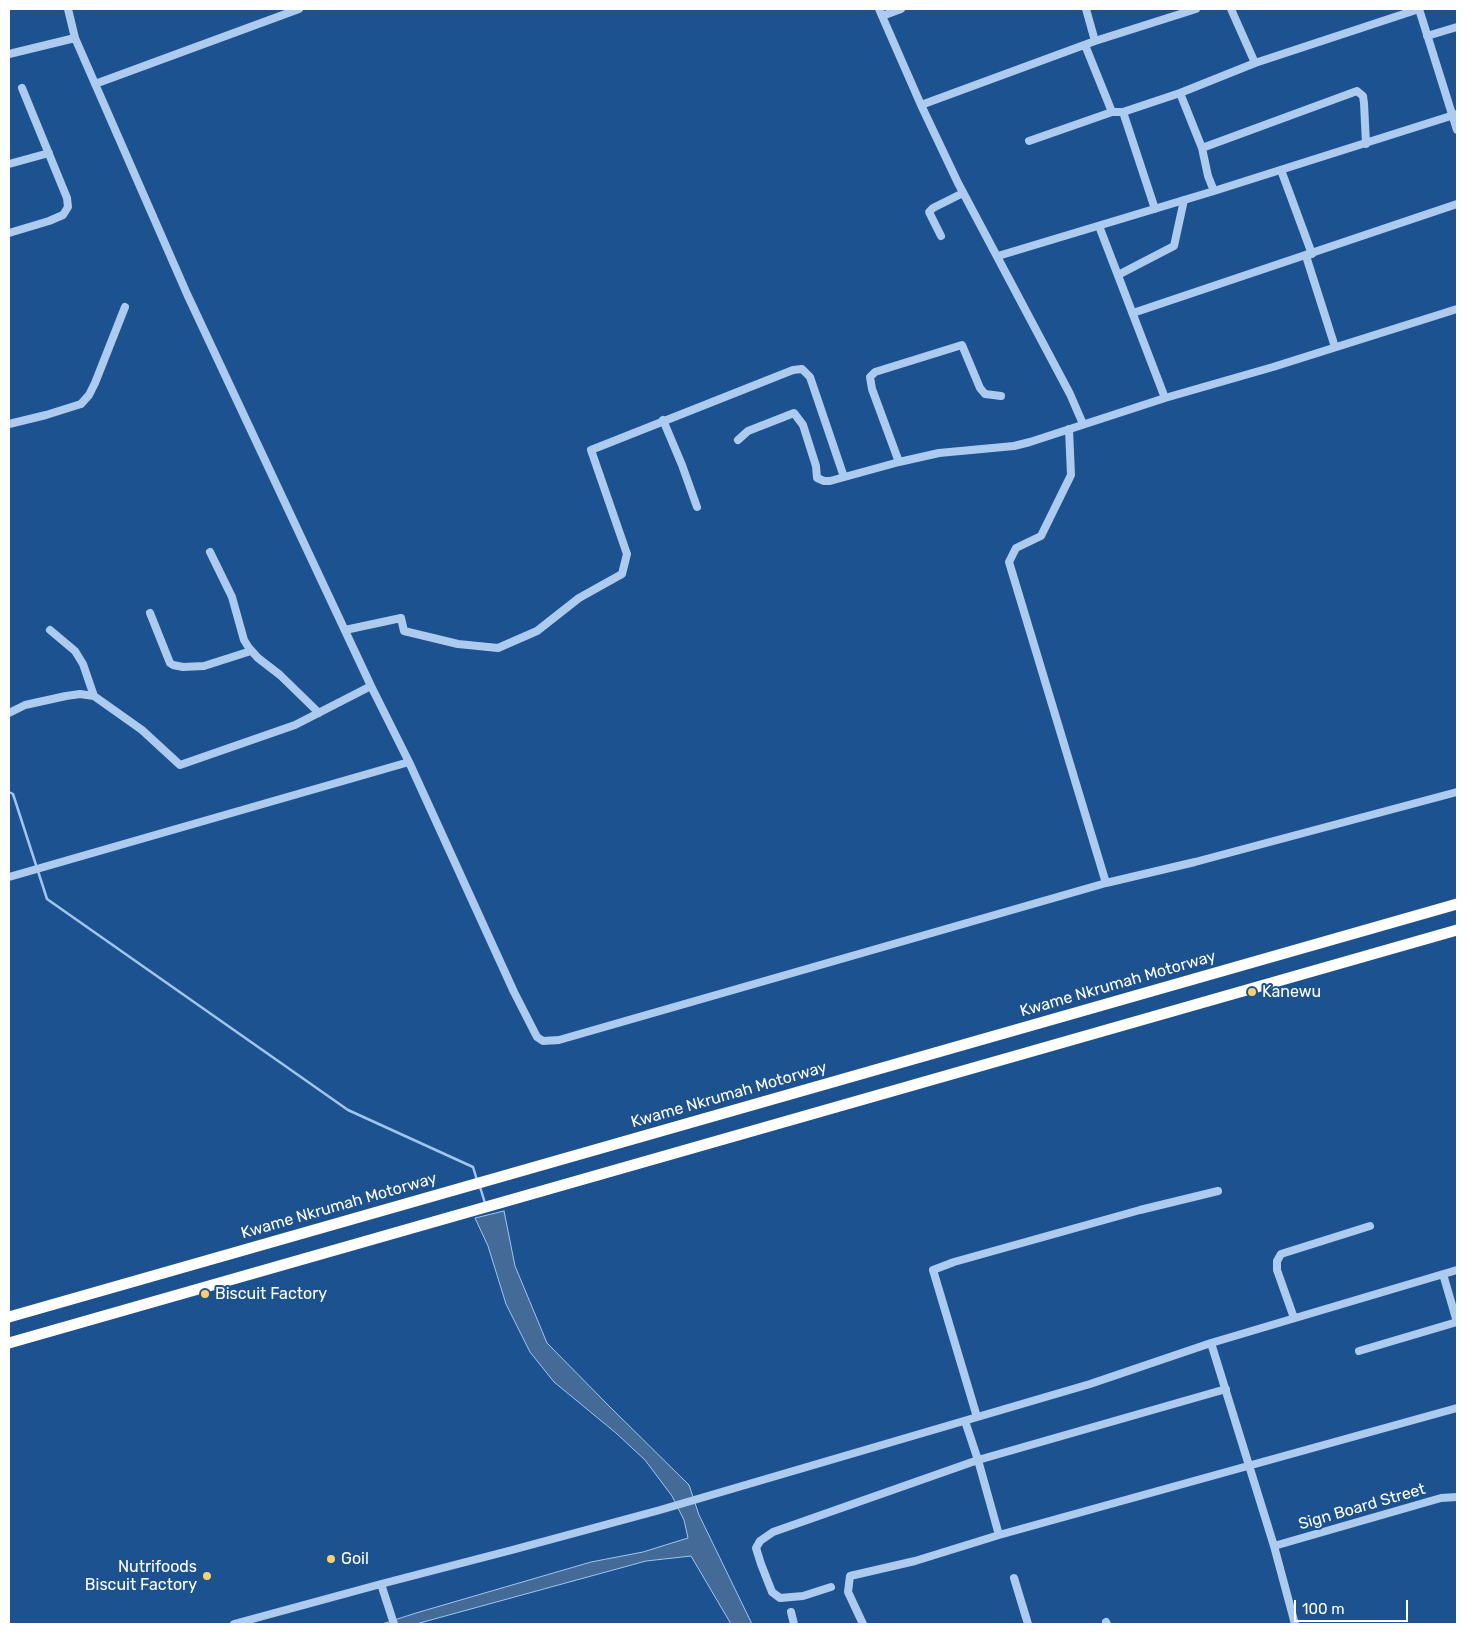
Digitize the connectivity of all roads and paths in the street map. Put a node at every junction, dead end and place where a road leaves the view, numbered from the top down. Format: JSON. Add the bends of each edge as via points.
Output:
{"nodes":[{"id":1,"x":68,"y":9,"type":"edge"},
{"id":2,"x":299,"y":9,"type":"edge"},
{"id":3,"x":901,"y":9,"type":"edge"},
{"id":4,"x":1086,"y":9,"type":"edge"},
{"id":5,"x":1196,"y":9,"type":"edge"},
{"id":6,"x":1231,"y":9,"type":"edge"},
{"id":7,"x":1419,"y":9,"type":"edge"},
{"id":8,"x":880,"y":12,"type":"edge"},
{"id":9,"x":1457,"y":27,"type":"edge"},
{"id":10,"x":1427,"y":36,"type":"junction"},
{"id":11,"x":75,"y":38,"type":"junction"},
{"id":12,"x":1094,"y":42,"type":"junction"},
{"id":13,"x":1085,"y":45,"type":"junction"},
{"id":14,"x":9,"y":54,"type":"edge"},
{"id":15,"x":1255,"y":63,"type":"junction"},
{"id":16,"x":95,"y":84,"type":"junction"},
{"id":17,"x":22,"y":88,"type":"dead end"},
{"id":18,"x":1180,"y":93,"type":"junction"},
{"id":19,"x":921,"y":106,"type":"junction"},
{"id":20,"x":1112,"y":112,"type":"junction"},
{"id":21,"x":1123,"y":112,"type":"junction"},
{"id":22,"x":1455,"y":115,"type":"edge"},
{"id":23,"x":1457,"y":130,"type":"edge"},
{"id":24,"x":1029,"y":142,"type":"dead end"},
{"id":25,"x":1366,"y":144,"type":"junction"},
{"id":26,"x":1202,"y":148,"type":"junction"},
{"id":27,"x":49,"y":154,"type":"junction"},
{"id":28,"x":9,"y":164,"type":"edge"},
{"id":29,"x":1281,"y":170,"type":"junction"},
{"id":30,"x":1214,"y":191,"type":"junction"},
{"id":31,"x":963,"y":193,"type":"junction"},
{"id":32,"x":1184,"y":200,"type":"junction"},
{"id":33,"x":1457,"y":204,"type":"edge"},
{"id":34,"x":1155,"y":209,"type":"junction"},
{"id":35,"x":1099,"y":226,"type":"junction"},
{"id":36,"x":9,"y":233,"type":"edge"},
{"id":37,"x":941,"y":236,"type":"dead end"},
{"id":38,"x":1309,"y":255,"type":"junction"},
{"id":39,"x":998,"y":256,"type":"junction"},
{"id":40,"x":1118,"y":275,"type":"junction"},
{"id":41,"x":125,"y":307,"type":"dead end"},
{"id":42,"x":1457,"y":309,"type":"edge"},
{"id":43,"x":1132,"y":313,"type":"junction"},
{"id":44,"x":1335,"y":347,"type":"junction"},
{"id":45,"x":1001,"y":396,"type":"dead end"},
{"id":46,"x":1165,"y":398,"type":"junction"},
{"id":47,"x":663,"y":420,"type":"junction"},
{"id":48,"x":9,"y":424,"type":"edge"},
{"id":49,"x":1083,"y":424,"type":"junction"},
{"id":50,"x":1069,"y":429,"type":"junction"},
{"id":51,"x":738,"y":440,"type":"dead end"},
{"id":52,"x":899,"y":462,"type":"junction"},
{"id":53,"x":844,"y":477,"type":"junction"},
{"id":54,"x":696,"y":507,"type":"dead end"},
{"id":55,"x":210,"y":552,"type":"dead end"},
{"id":56,"x":150,"y":613,"type":"dead end"},
{"id":57,"x":50,"y":630,"type":"dead end"},
{"id":58,"x":345,"y":630,"type":"junction"},
{"id":59,"x":252,"y":651,"type":"junction"},
{"id":60,"x":371,"y":686,"type":"junction"},
{"id":61,"x":94,"y":696,"type":"junction"},
{"id":62,"x":9,"y":713,"type":"edge"},
{"id":63,"x":319,"y":713,"type":"junction"},
{"id":64,"x":409,"y":762,"type":"junction"},
{"id":65,"x":1457,"y":792,"type":"edge"},
{"id":66,"x":9,"y":876,"type":"edge"},
{"id":67,"x":1106,"y":883,"type":"junction"},
{"id":68,"x":1457,"y":904,"type":"edge"},
{"id":69,"x":1457,"y":930,"type":"edge"},
{"id":70,"x":1218,"y":1190,"type":"dead end"},
{"id":71,"x":1370,"y":1226,"type":"dead end"},
{"id":72,"x":1457,"y":1270,"type":"edge"},
{"id":73,"x":1443,"y":1274,"type":"junction"},
{"id":74,"x":9,"y":1317,"type":"edge"},
{"id":75,"x":1294,"y":1318,"type":"junction"},
{"id":76,"x":1457,"y":1322,"type":"edge"},
{"id":77,"x":9,"y":1343,"type":"edge"},
{"id":78,"x":1211,"y":1343,"type":"junction"},
{"id":79,"x":1359,"y":1351,"type":"dead end"},
{"id":80,"x":1226,"y":1389,"type":"junction"},
{"id":81,"x":1457,"y":1408,"type":"edge"},
{"id":82,"x":977,"y":1417,"type":"junction"},
{"id":83,"x":964,"y":1421,"type":"junction"},
{"id":84,"x":978,"y":1460,"type":"junction"},
{"id":85,"x":1249,"y":1466,"type":"junction"},
{"id":86,"x":1457,"y":1497,"type":"edge"},
{"id":87,"x":998,"y":1535,"type":"junction"},
{"id":88,"x":1274,"y":1546,"type":"junction"},
{"id":89,"x":1014,"y":1578,"type":"dead end"},
{"id":90,"x":381,"y":1584,"type":"junction"},
{"id":91,"x":831,"y":1587,"type":"dead end"},
{"id":92,"x":791,"y":1612,"type":"dead end"},
{"id":93,"x":234,"y":1624,"type":"edge"},
{"id":94,"x":394,"y":1624,"type":"edge"},
{"id":95,"x":794,"y":1624,"type":"edge"},
{"id":96,"x":863,"y":1624,"type":"edge"},
{"id":97,"x":1028,"y":1624,"type":"edge"},
{"id":98,"x":1295,"y":1624,"type":"edge"}],
"edges":[{"from":1,"to":11,"type":"street"},
{"from":2,"to":16,"type":"street"},
{"from":3,"to":8,"type":"street"},
{"from":4,"to":12,"type":"street"},
{"from":5,"to":12,"type":"street"},
{"from":6,"to":15,"type":"street"},
{"from":7,"to":10,"type":"street"},
{"from":7,"to":15,"type":"street"},
{"from":8,"to":19,"type":"street"},
{"from":9,"to":10,"type":"street"},
{"from":10,"to":22,"type":"street"},
{"from":11,"to":14,"type":"street"},
{"from":11,"to":16,"type":"street"},
{"from":12,"to":13,"type":"street"},
{"from":13,"to":19,"type":"street"},
{"from":13,"to":20,"type":"street"},
{"from":15,"to":18,"type":"street"},
{"from":16,"to":58,"type":"street","via":[[186,294]]},
{"from":17,"to":27,"type":"street"},
{"from":18,"to":21,"type":"street"},
{"from":18,"to":26,"type":"street"},
{"from":19,"to":31,"type":"street"},
{"from":20,"to":21,"type":"street"},
{"from":20,"to":24,"type":"street"},
{"from":21,"to":34,"type":"street"},
{"from":22,"to":23,"type":"street"},
{"from":22,"to":25,"type":"street"},
{"from":25,"to":26,"type":"street","via":[[1363,96],[1357,91]]},
{"from":25,"to":29,"type":"street"},
{"from":26,"to":30,"type":"street"},
{"from":27,"to":28,"type":"street"},
{"from":27,"to":36,"type":"street","via":[[68,198],[68,207],[63,215],[50,221]]},
{"from":29,"to":30,"type":"street"},
{"from":29,"to":38,"type":"street"},
{"from":30,"to":32,"type":"street"},
{"from":31,"to":37,"type":"street","via":[[928,212]]},
{"from":31,"to":39,"type":"street"},
{"from":32,"to":34,"type":"street"},
{"from":32,"to":40,"type":"street","via":[[1174,246]]},
{"from":33,"to":38,"type":"street"},
{"from":34,"to":35,"type":"street"},
{"from":35,"to":39,"type":"street"},
{"from":35,"to":40,"type":"street"},
{"from":38,"to":43,"type":"street"},
{"from":38,"to":44,"type":"street"},
{"from":39,"to":49,"type":"street"},
{"from":40,"to":43,"type":"street"},
{"from":41,"to":48,"type":"street","via":[[95,382],[82,404]]},
{"from":42,"to":44,"type":"street"},
{"from":43,"to":46,"type":"street"},
{"from":44,"to":46,"type":"street"},
{"from":45,"to":52,"type":"street","via":[[985,394],[980,388],[962,345],[875,372],[870,377],[872,389]]},
{"from":46,"to":49,"type":"street"},
{"from":47,"to":53,"type":"street","via":[[802,369],[810,377]]},
{"from":47,"to":54,"type":"street"},
{"from":47,"to":58,"type":"street","via":[[591,450],[627,554],[622,574],[580,598],[537,631],[498,648],[458,644],[404,631],[401,618]]},
{"from":49,"to":50,"type":"street"},
{"from":50,"to":52,"type":"street","via":[[1014,446],[939,453]]},
{"from":50,"to":67,"type":"street","via":[[1071,475],[1041,536],[1016,548],[1009,562]]},
{"from":51,"to":53,"type":"street","via":[[748,431],[794,413],[803,425],[818,478],[830,481]]},
{"from":52,"to":53,"type":"street"},
{"from":55,"to":59,"type":"street","via":[[232,596],[244,640]]},
{"from":56,"to":59,"type":"street","via":[[173,665],[204,666]]},
{"from":57,"to":61,"type":"street","via":[[75,651]]},
{"from":58,"to":60,"type":"street"},
{"from":59,"to":63,"type":"street"},
{"from":60,"to":63,"type":"street"},
{"from":60,"to":64,"type":"street"},
{"from":61,"to":62,"type":"street","via":[[66,696],[25,705]]},
{"from":61,"to":63,"type":"street","via":[[142,730],[180,765],[295,725]]},
{"from":64,"to":66,"type":"street"},
{"from":64,"to":67,"type":"street","via":[[522,1008],[537,1037],[543,1040],[559,1040]]},
{"from":65,"to":67,"type":"street"},
{"from":68,"to":74,"type":"highway","name":"Kwame Nkrumah Motorway"},
{"from":69,"to":77,"type":"highway"},
{"from":70,"to":82,"type":"street","via":[[933,1270]]},
{"from":71,"to":75,"type":"street","via":[[1281,1254],[1277,1270]]},
{"from":72,"to":73,"type":"street"},
{"from":73,"to":75,"type":"street"},
{"from":73,"to":76,"type":"street"},
{"from":75,"to":78,"type":"street"},
{"from":76,"to":79,"type":"street"},
{"from":78,"to":80,"type":"street"},
{"from":78,"to":82,"type":"street","via":[[1090,1384]]},
{"from":80,"to":84,"type":"street"},
{"from":80,"to":85,"type":"street"},
{"from":81,"to":85,"type":"street"},
{"from":82,"to":83,"type":"street"},
{"from":83,"to":84,"type":"street"},
{"from":83,"to":90,"type":"street","via":[[660,1510]]},
{"from":84,"to":87,"type":"street"},
{"from":84,"to":91,"type":"street","via":[[773,1532],[760,1541],[756,1548],[761,1564],[772,1592],[780,1598],[803,1596]]},
{"from":85,"to":87,"type":"street"},
{"from":85,"to":88,"type":"street"},
{"from":86,"to":88,"type":"street","name":"Sign Board Street","via":[[1441,1498]]},
{"from":87,"to":96,"type":"street","via":[[915,1561],[850,1576],[848,1592]]},
{"from":88,"to":98,"type":"street"},
{"from":89,"to":97,"type":"street"},
{"from":90,"to":93,"type":"street"},
{"from":90,"to":94,"type":"street"},
{"from":92,"to":95,"type":"street"}]}
